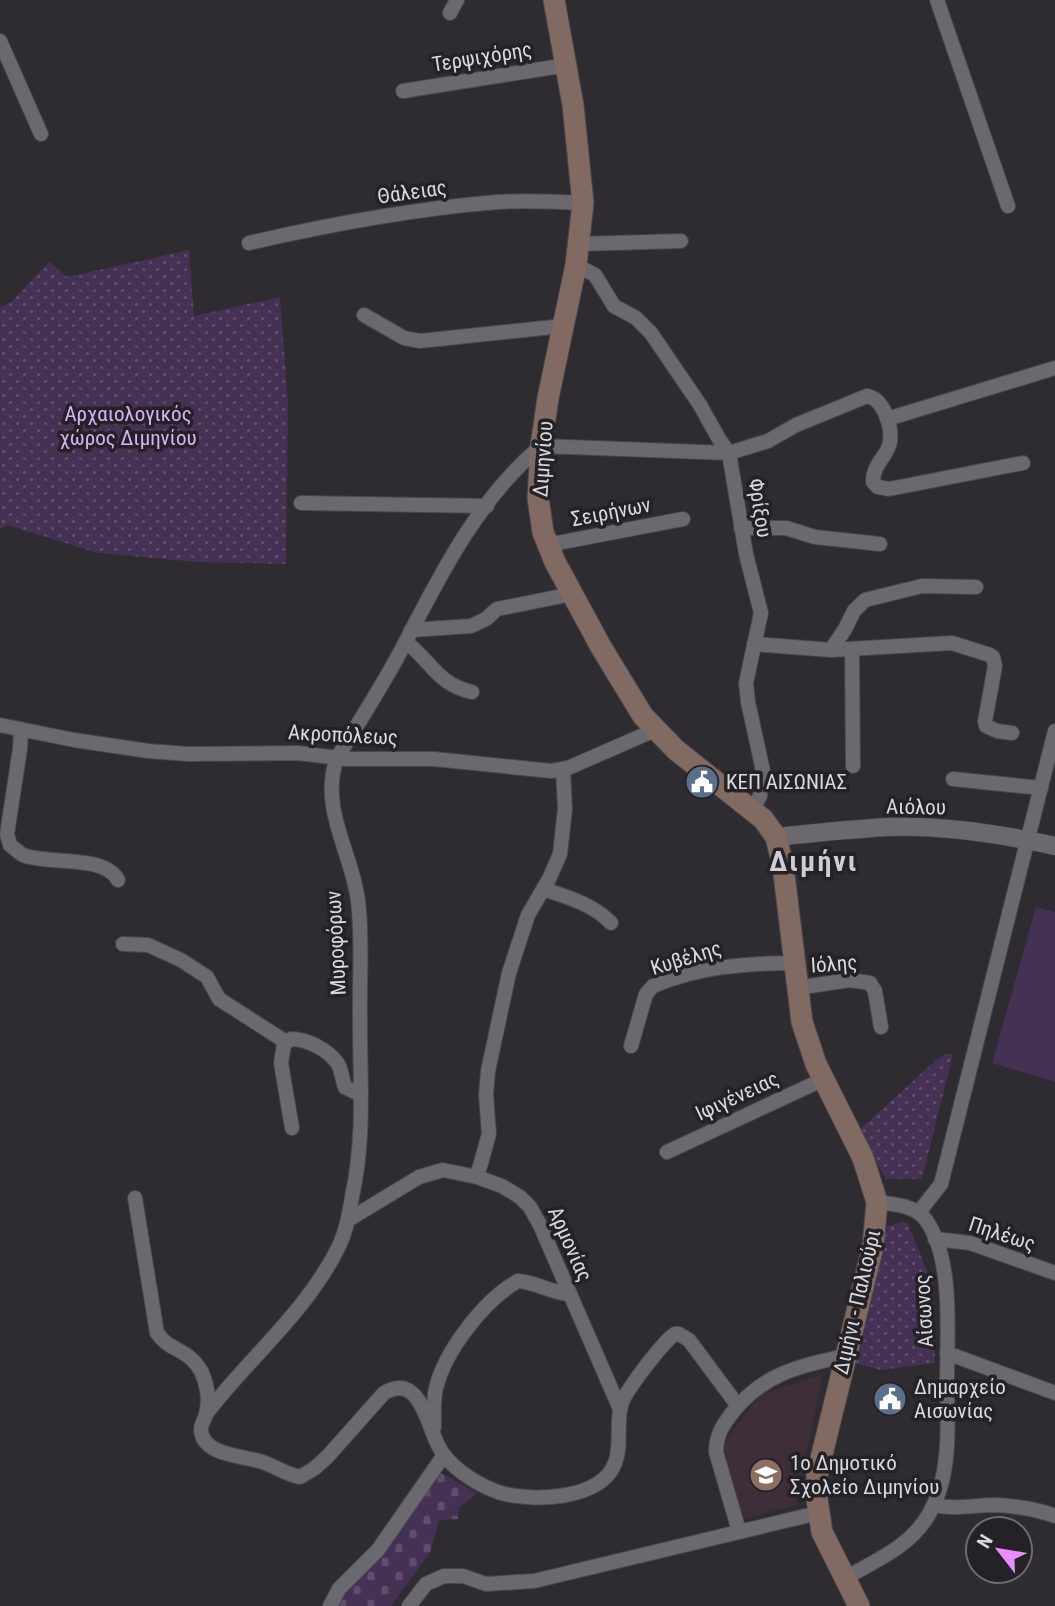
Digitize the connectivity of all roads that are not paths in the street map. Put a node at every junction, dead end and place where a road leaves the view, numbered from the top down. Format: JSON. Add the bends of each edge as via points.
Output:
{"nodes":[{"id":1,"x":554,"y":0,"type":"edge"},
{"id":2,"x":937,"y":0,"type":"edge"},
{"id":3,"x":0,"y":41,"type":"edge"},
{"id":4,"x":567,"y":65,"type":"junction"},
{"id":5,"x":403,"y":91,"type":"dead end"},
{"id":6,"x":41,"y":134,"type":"dead end"},
{"id":7,"x":583,"y":203,"type":"junction"},
{"id":8,"x":1008,"y":206,"type":"dead end"},
{"id":9,"x":681,"y":241,"type":"dead end"},
{"id":10,"x":249,"y":243,"type":"dead end"},
{"id":11,"x":578,"y":244,"type":"junction"},
{"id":12,"x":576,"y":265,"type":"junction"},
{"id":13,"x":364,"y":315,"type":"dead end"},
{"id":14,"x":563,"y":326,"type":"junction"},
{"id":15,"x":1055,"y":368,"type":"edge"},
{"id":16,"x":887,"y":419,"type":"junction"},
{"id":17,"x":541,"y":446,"type":"junction"},
{"id":18,"x":729,"y":453,"type":"junction"},
{"id":19,"x":1023,"y":463,"type":"dead end"},
{"id":20,"x":301,"y":503,"type":"dead end"},
{"id":21,"x":487,"y":506,"type":"junction"},
{"id":22,"x":683,"y":519,"type":"dead end"},
{"id":23,"x":741,"y":528,"type":"junction"},
{"id":24,"x":880,"y":544,"type":"dead end"},
{"id":25,"x":547,"y":545,"type":"junction"},
{"id":26,"x":976,"y":587,"type":"dead end"},
{"id":27,"x":572,"y":594,"type":"junction"},
{"id":28,"x":408,"y":636,"type":"junction"},
{"id":29,"x":754,"y":644,"type":"junction"},
{"id":30,"x":852,"y":649,"type":"junction"},
{"id":31,"x":831,"y":650,"type":"junction"},
{"id":32,"x":472,"y":692,"type":"dead end"},
{"id":33,"x":0,"y":725,"type":"edge"},
{"id":34,"x":20,"y":729,"type":"junction"},
{"id":35,"x":655,"y":730,"type":"junction"},
{"id":36,"x":1055,"y":731,"type":"edge"},
{"id":37,"x":1012,"y":733,"type":"dead end"},
{"id":38,"x":337,"y":758,"type":"junction"},
{"id":39,"x":853,"y":766,"type":"dead end"},
{"id":40,"x":563,"y":769,"type":"junction"},
{"id":41,"x":953,"y":779,"type":"dead end"},
{"id":42,"x":1041,"y":788,"type":"junction"},
{"id":43,"x":752,"y":811,"type":"junction"},
{"id":44,"x":776,"y":837,"type":"junction"},
{"id":45,"x":1028,"y":840,"type":"junction"},
{"id":46,"x":1055,"y":846,"type":"edge"},
{"id":47,"x":118,"y":880,"type":"dead end"},
{"id":48,"x":543,"y":888,"type":"junction"},
{"id":49,"x":611,"y":923,"type":"dead end"},
{"id":50,"x":123,"y":944,"type":"dead end"},
{"id":51,"x":793,"y":963,"type":"junction"},
{"id":52,"x":796,"y":988,"type":"junction"},
{"id":53,"x":881,"y":1027,"type":"dead end"},
{"id":54,"x":286,"y":1042,"type":"junction"},
{"id":55,"x":631,"y":1046,"type":"dead end"},
{"id":56,"x":824,"y":1079,"type":"junction"},
{"id":57,"x":361,"y":1095,"type":"junction"},
{"id":58,"x":292,"y":1128,"type":"dead end"},
{"id":59,"x":667,"y":1152,"type":"dead end"},
{"id":60,"x":477,"y":1177,"type":"junction"},
{"id":61,"x":135,"y":1198,"type":"dead end"},
{"id":62,"x":877,"y":1202,"type":"junction"},
{"id":63,"x":919,"y":1212,"type":"junction"},
{"id":64,"x":348,"y":1220,"type":"junction"},
{"id":65,"x":935,"y":1239,"type":"junction"},
{"id":66,"x":1055,"y":1273,"type":"edge"},
{"id":67,"x":570,"y":1294,"type":"junction"},
{"id":68,"x":947,"y":1353,"type":"junction"},
{"id":69,"x":845,"y":1356,"type":"junction"},
{"id":70,"x":1055,"y":1392,"type":"edge"},
{"id":71,"x":738,"y":1406,"type":"junction"},
{"id":72,"x":620,"y":1409,"type":"junction"},
{"id":73,"x":206,"y":1414,"type":"junction"},
{"id":74,"x":436,"y":1442,"type":"junction"},
{"id":75,"x":444,"y":1455,"type":"junction"},
{"id":76,"x":934,"y":1505,"type":"junction"},
{"id":77,"x":818,"y":1513,"type":"junction"},
{"id":78,"x":1055,"y":1516,"type":"edge"},
{"id":79,"x":739,"y":1531,"type":"junction"},
{"id":80,"x":845,"y":1578,"type":"junction"},
{"id":81,"x":330,"y":1606,"type":"edge"},
{"id":82,"x":409,"y":1606,"type":"edge"},
{"id":83,"x":859,"y":1606,"type":"edge"}],
"edges":[{"from":1,"to":4,"type":"main road","name":"Διμηνίου"},
{"from":2,"to":8,"type":"street"},
{"from":3,"to":6,"type":"street"},
{"from":4,"to":5,"type":"street","name":"Τερψιχόρης"},
{"from":4,"to":7,"type":"main road","name":"Διμηνίου"},
{"from":7,"to":10,"type":"street","name":"Θάλειας","via":[[500,202],[417,211]]},
{"from":7,"to":11,"type":"main road","name":"Διμηνίου"},
{"from":9,"to":11,"type":"street"},
{"from":11,"to":12,"type":"main road","name":"Διμηνίου"},
{"from":12,"to":14,"type":"main road","name":"Διμηνίου"},
{"from":12,"to":18,"type":"street","name":"Φρίξου","via":[[595,275],[614,306],[651,333]]},
{"from":13,"to":14,"type":"street","via":[[404,338],[419,341]]},
{"from":14,"to":17,"type":"main road","name":"Διμηνίου"},
{"from":15,"to":16,"type":"street"},
{"from":16,"to":18,"type":"street","via":[[876,399],[862,397],[768,441]]},
{"from":16,"to":19,"type":"street","via":[[890,443],[873,473],[873,482],[880,488]]},
{"from":17,"to":18,"type":"street"},
{"from":17,"to":21,"type":"street","name":"Μυροφόρων"},
{"from":17,"to":25,"type":"main road","name":"Διμηνίου","via":[[538,498]]},
{"from":18,"to":23,"type":"street","name":"Φρίξου"},
{"from":20,"to":21,"type":"street"},
{"from":21,"to":28,"type":"street","name":"Μυροφόρων","via":[[453,554]]},
{"from":22,"to":25,"type":"street","name":"Σειρήνων"},
{"from":23,"to":24,"type":"street","via":[[786,528],[815,537]]},
{"from":23,"to":29,"type":"street","name":"Φρίξου","via":[[761,613]]},
{"from":25,"to":27,"type":"main road","name":"Διμηνίου"},
{"from":26,"to":31,"type":"street","via":[[922,586],[865,600]]},
{"from":27,"to":28,"type":"street","via":[[497,610],[471,626]]},
{"from":27,"to":35,"type":"main road","name":"Διμηνίου","via":[[630,697]]},
{"from":28,"to":32,"type":"street","via":[[442,680]]},
{"from":28,"to":38,"type":"street","name":"Μυροφόρων"},
{"from":29,"to":31,"type":"street"},
{"from":29,"to":43,"type":"street","name":"Φρίξου","via":[[746,692],[763,771],[760,796]]},
{"from":30,"to":31,"type":"street"},
{"from":30,"to":37,"type":"street","via":[[945,643],[990,655],[995,666],[986,726]]},
{"from":30,"to":39,"type":"street"},
{"from":33,"to":34,"type":"street","name":"Ακροπόλεως"},
{"from":34,"to":38,"type":"street","name":"Ακροπόλεως","via":[[148,751],[298,753]]},
{"from":34,"to":47,"type":"street","via":[[9,845],[24,855],[101,867]]},
{"from":35,"to":40,"type":"street","name":"Ακροπόλεως"},
{"from":35,"to":43,"type":"main road","name":"Διμηνίου"},
{"from":36,"to":42,"type":"street"},
{"from":38,"to":40,"type":"street","name":"Ακροπόλεως","via":[[434,759]]},
{"from":38,"to":57,"type":"street","name":"Μυροφόρων","via":[[331,803],[358,904]]},
{"from":40,"to":48,"type":"street","via":[[563,834],[558,861]]},
{"from":41,"to":42,"type":"street"},
{"from":42,"to":45,"type":"street"},
{"from":43,"to":44,"type":"main road","name":"Διμηνίου"},
{"from":44,"to":45,"type":"street","name":"Αιόλου","via":[[891,827],[984,832]]},
{"from":44,"to":51,"type":"main road","name":"Διμήνι - Παλιούρι"},
{"from":45,"to":46,"type":"street","name":"Αιόλου"},
{"from":45,"to":63,"type":"street","via":[[941,1184]]},
{"from":48,"to":49,"type":"street","via":[[585,904]]},
{"from":48,"to":60,"type":"street","via":[[521,933],[492,1044],[486,1086],[489,1134]]},
{"from":50,"to":54,"type":"street","via":[[148,945],[181,960],[207,978],[219,999]]},
{"from":51,"to":52,"type":"main road","name":"Διμήνι - Παλιούρι"},
{"from":51,"to":55,"type":"street","name":"Κυβέλης","via":[[718,968],[653,986],[646,994]]},
{"from":52,"to":53,"type":"street","name":"Ιόλης","via":[[850,980],[870,983]]},
{"from":52,"to":56,"type":"main road","name":"Διμήνι - Παλιούρι","via":[[809,1047]]},
{"from":54,"to":57,"type":"street","via":[[302,1041],[331,1056],[345,1087]]},
{"from":54,"to":58,"type":"street","via":[[281,1063]]},
{"from":56,"to":59,"type":"street","name":"Ιφιγένειας"},
{"from":56,"to":62,"type":"main road","name":"Διμήνι - Παλιούρι","via":[[863,1158]]},
{"from":57,"to":64,"type":"street","name":"Μυροφόρων","via":[[360,1155]]},
{"from":60,"to":64,"type":"street","name":"Αρμονίας","via":[[429,1172]]},
{"from":60,"to":67,"type":"street","name":"Αρμονίας","via":[[520,1196],[530,1207]]},
{"from":61,"to":73,"type":"street","via":[[157,1333],[195,1360],[206,1389]]},
{"from":62,"to":63,"type":"street"},
{"from":62,"to":69,"type":"main road","name":"Διμήνι - Παλιούρι","via":[[873,1246]]},
{"from":63,"to":65,"type":"street","name":"Αίσωνος"},
{"from":64,"to":73,"type":"street","name":"Μυροφόρων","via":[[339,1247],[315,1284]]},
{"from":65,"to":66,"type":"street","name":"Πηλέως","via":[[970,1243]]},
{"from":65,"to":68,"type":"street","name":"Αίσωνος","via":[[944,1278]]},
{"from":67,"to":72,"type":"street","name":"Αρμονίας"},
{"from":67,"to":74,"type":"street","via":[[518,1281],[480,1314],[438,1382]]},
{"from":68,"to":70,"type":"street"},
{"from":68,"to":76,"type":"street","name":"Αίσωνος","via":[[946,1458]]},
{"from":69,"to":71,"type":"street","via":[[769,1379]]},
{"from":69,"to":77,"type":"main road","name":"Διμήνι - Παλιούρι","via":[[817,1475]]},
{"from":71,"to":72,"type":"street","via":[[689,1339],[679,1334],[670,1337],[634,1382]]},
{"from":71,"to":79,"type":"street","via":[[720,1430],[716,1452]]},
{"from":72,"to":75,"type":"street","via":[[617,1461],[609,1476],[576,1493],[503,1494],[476,1481]]},
{"from":73,"to":74,"type":"street","via":[[201,1429],[212,1447],[299,1477],[321,1462],[390,1390],[402,1389],[418,1398]]},
{"from":74,"to":75,"type":"street"},
{"from":75,"to":81,"type":"street","via":[[378,1550],[339,1589]]},
{"from":76,"to":78,"type":"street","via":[[995,1505]]},
{"from":76,"to":80,"type":"street","name":"Αίσωνος","via":[[904,1544]]},
{"from":77,"to":79,"type":"street"},
{"from":77,"to":80,"type":"main road","name":"Διμήνι - Παλιούρι","via":[[822,1532]]},
{"from":79,"to":82,"type":"street","via":[[517,1584],[444,1576],[426,1584]]},
{"from":80,"to":83,"type":"main road","name":"Διμήνι - Παλιούρι"}]}
